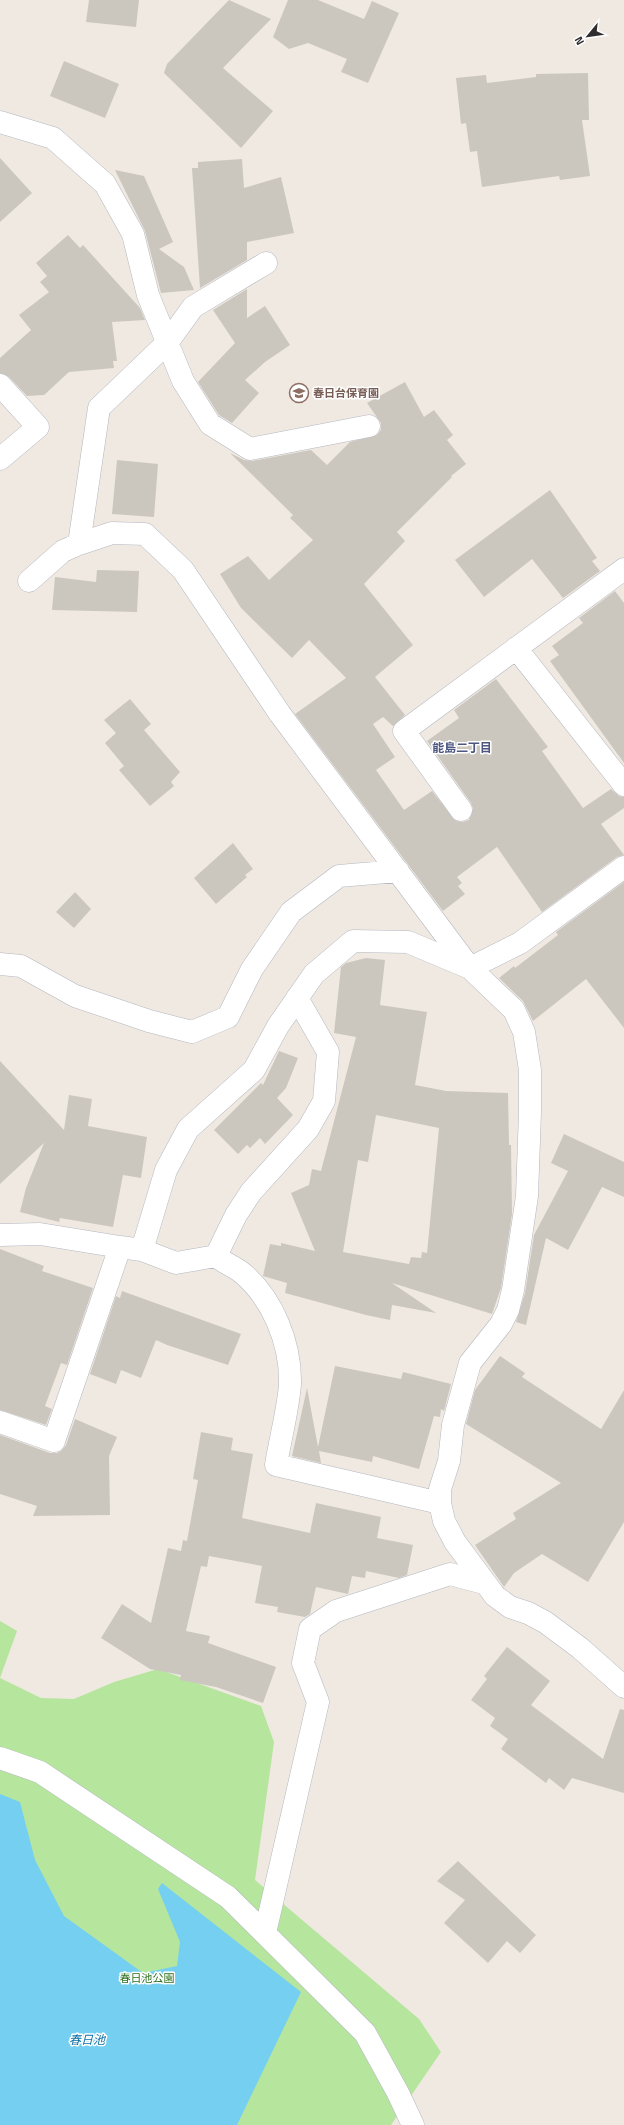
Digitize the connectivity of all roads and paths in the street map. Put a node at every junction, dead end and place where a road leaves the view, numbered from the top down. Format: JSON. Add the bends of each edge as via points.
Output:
{"nodes":[{"id":1,"x":2,"y":126,"type":"edge"},
{"id":2,"x":266,"y":263,"type":"dead end"},
{"id":3,"x":167,"y":343,"type":"junction"},
{"id":4,"x":0,"y":385,"type":"edge"},
{"id":5,"x":369,"y":426,"type":"dead end"},
{"id":6,"x":0,"y":459,"type":"edge"},
{"id":7,"x":79,"y":544,"type":"junction"},
{"id":8,"x":624,"y":568,"type":"edge"},
{"id":9,"x":29,"y":581,"type":"dead end"},
{"id":10,"x":516,"y":648,"type":"junction"},
{"id":11,"x":624,"y":785,"type":"edge"},
{"id":12,"x":461,"y":810,"type":"dead end"},
{"id":13,"x":624,"y":868,"type":"edge"},
{"id":14,"x":398,"y":871,"type":"junction"},
{"id":15,"x":0,"y":964,"type":"edge"},
{"id":16,"x":470,"y":968,"type":"junction"},
{"id":17,"x":297,"y":998,"type":"junction"},
{"id":18,"x":0,"y":1235,"type":"edge"},
{"id":19,"x":120,"y":1247,"type":"junction"},
{"id":20,"x":142,"y":1250,"type":"junction"},
{"id":21,"x":216,"y":1256,"type":"junction"},
{"id":22,"x":0,"y":1422,"type":"edge"},
{"id":23,"x":440,"y":1503,"type":"junction"},
{"id":24,"x":484,"y":1583,"type":"junction"},
{"id":25,"x":624,"y":1687,"type":"edge"},
{"id":26,"x":0,"y":1758,"type":"edge"},
{"id":27,"x":265,"y":1933,"type":"junction"},
{"id":28,"x":413,"y":2125,"type":"edge"}],
"edges":[{"from":1,"to":3,"type":"street","via":[[53,138],[105,184],[133,234],[148,295]]},
{"from":2,"to":3,"type":"street","via":[[193,307]]},
{"from":3,"to":5,"type":"street","via":[[183,381],[210,424],[250,449]]},
{"from":3,"to":7,"type":"street","via":[[99,408]]},
{"from":4,"to":6,"type":"street","via":[[38,428]]},
{"from":7,"to":9,"type":"street","via":[[63,551]]},
{"from":7,"to":14,"type":"street","via":[[112,533],[145,534],[183,570],[280,714]]},
{"from":8,"to":10,"type":"street"},
{"from":10,"to":11,"type":"street"},
{"from":10,"to":12,"type":"street","via":[[404,731]]},
{"from":13,"to":16,"type":"street","via":[[520,943]]},
{"from":14,"to":15,"type":"street","via":[[339,876],[291,912],[252,969],[228,1017],[192,1032],[149,1021],[75,996],[22,966]]},
{"from":14,"to":16,"type":"street"},
{"from":16,"to":17,"type":"street","via":[[408,942],[353,941],[314,974]]},
{"from":16,"to":23,"type":"street","via":[[514,1010],[524,1032],[530,1070],[527,1196],[508,1310],[470,1363],[452,1425],[449,1461],[440,1489]]},
{"from":17,"to":20,"type":"street","via":[[254,1070],[188,1129],[166,1170]]},
{"from":17,"to":21,"type":"street","via":[[328,1052],[324,1101],[308,1129],[251,1192],[236,1215]]},
{"from":18,"to":19,"type":"street","via":[[40,1234]]},
{"from":19,"to":20,"type":"street"},
{"from":19,"to":22,"type":"street","via":[[54,1441]]},
{"from":20,"to":21,"type":"street","via":[[176,1264]]},
{"from":21,"to":23,"type":"street","via":[[241,1272],[257,1289],[272,1309],[282,1333],[289,1362],[290,1384],[276,1466]]},
{"from":23,"to":24,"type":"street","via":[[444,1521],[455,1542]]},
{"from":24,"to":25,"type":"street","via":[[495,1596],[510,1606],[551,1626]]},
{"from":24,"to":27,"type":"street","via":[[450,1574],[336,1611],[310,1629],[303,1663],[318,1702]]},
{"from":26,"to":27,"type":"street","via":[[40,1772],[228,1896]]},
{"from":27,"to":28,"type":"street","via":[[365,2033]]}]}
